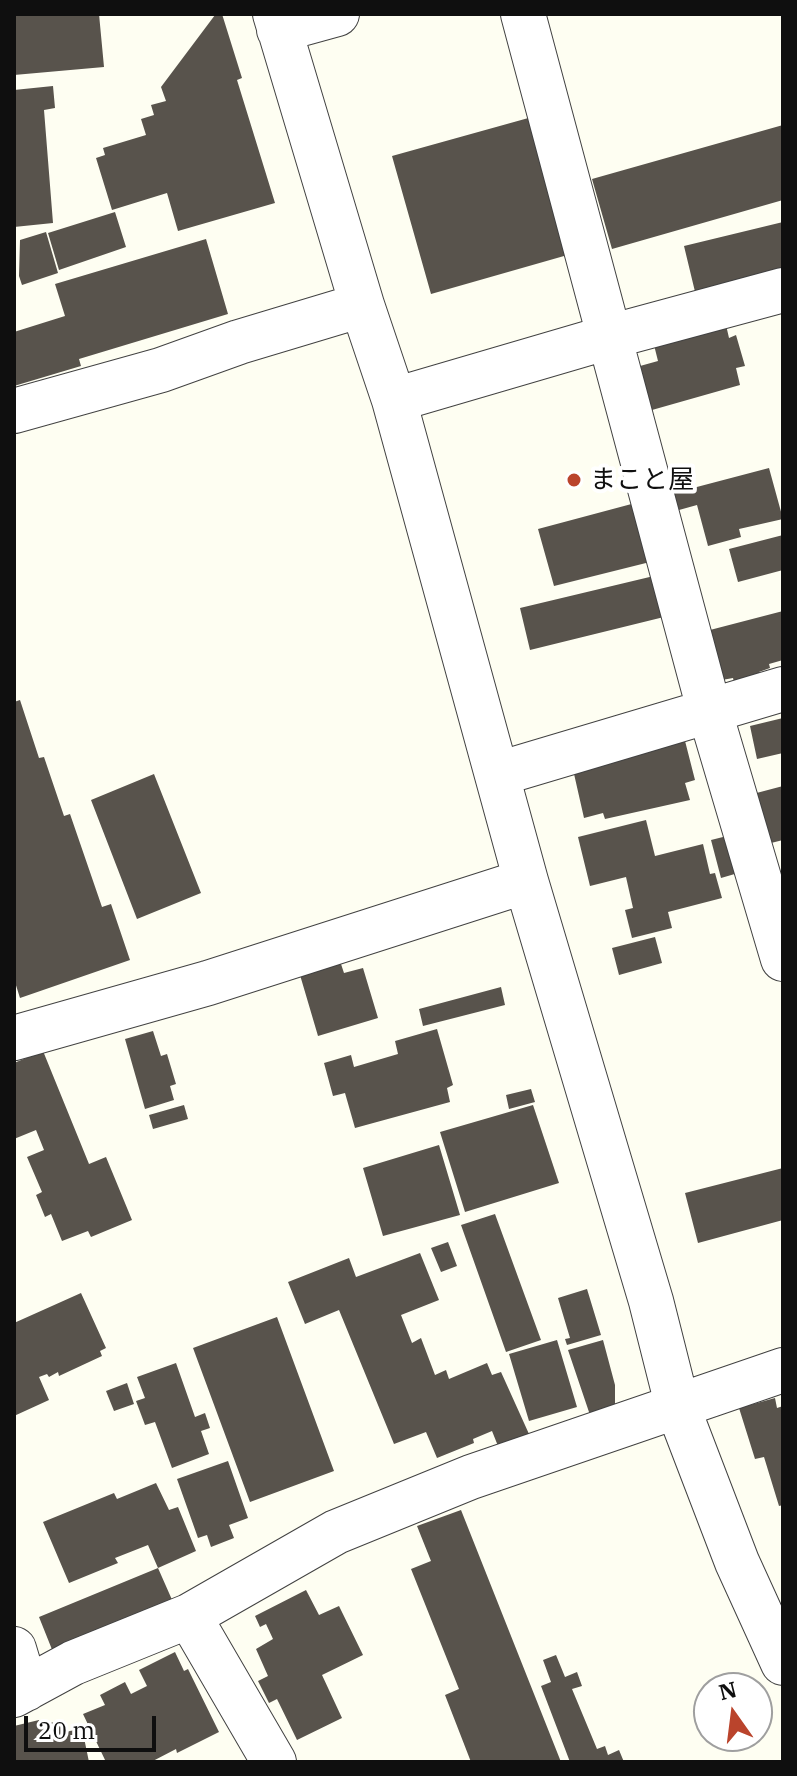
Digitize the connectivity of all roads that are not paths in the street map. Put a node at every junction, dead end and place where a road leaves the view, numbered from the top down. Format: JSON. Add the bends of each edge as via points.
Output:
{"nodes":[{"id":1,"x":337,"y":14,"type":"edge"},
{"id":2,"x":523,"y":14,"type":"edge"},
{"id":3,"x":277,"y":22,"type":"edge"},
{"id":4,"x":783,"y":290,"type":"edge"},
{"id":5,"x":362,"y":305,"type":"junction"},
{"id":6,"x":609,"y":337,"type":"junction"},
{"id":7,"x":394,"y":400,"type":"junction"},
{"id":8,"x":14,"y":411,"type":"edge"},
{"id":9,"x":783,"y":689,"type":"edge"},
{"id":10,"x":709,"y":709,"type":"junction"},
{"id":11,"x":498,"y":774,"type":"junction"},
{"id":12,"x":526,"y":881,"type":"junction"},
{"id":13,"x":783,"y":959,"type":"edge"},
{"id":14,"x":14,"y":1038,"type":"edge"},
{"id":15,"x":783,"y":1370,"type":"edge"},
{"id":16,"x":678,"y":1408,"type":"junction"},
{"id":17,"x":189,"y":1616,"type":"junction"},
{"id":18,"x":783,"y":1663,"type":"edge"},
{"id":19,"x":18,"y":1678,"type":"edge"},
{"id":20,"x":274,"y":1762,"type":"edge"}],
"edges":[{"from":1,"to":3,"type":"street"},
{"from":2,"to":6,"type":"street"},
{"from":3,"to":5,"type":"street"},
{"from":4,"to":6,"type":"street"},
{"from":5,"to":7,"type":"street"},
{"from":5,"to":8,"type":"street"},
{"from":6,"to":7,"type":"street"},
{"from":6,"to":10,"type":"street"},
{"from":7,"to":11,"type":"street"},
{"from":9,"to":10,"type":"street"},
{"from":10,"to":11,"type":"street"},
{"from":10,"to":13,"type":"street"},
{"from":11,"to":12,"type":"street"},
{"from":12,"to":14,"type":"street","via":[[208,983]]},
{"from":12,"to":16,"type":"street"},
{"from":15,"to":16,"type":"street"},
{"from":16,"to":17,"type":"street","via":[[471,1477],[336,1532]]},
{"from":16,"to":18,"type":"street","via":[[737,1562]]},
{"from":17,"to":19,"type":"street","via":[[73,1663]]},
{"from":17,"to":20,"type":"street"}]}
